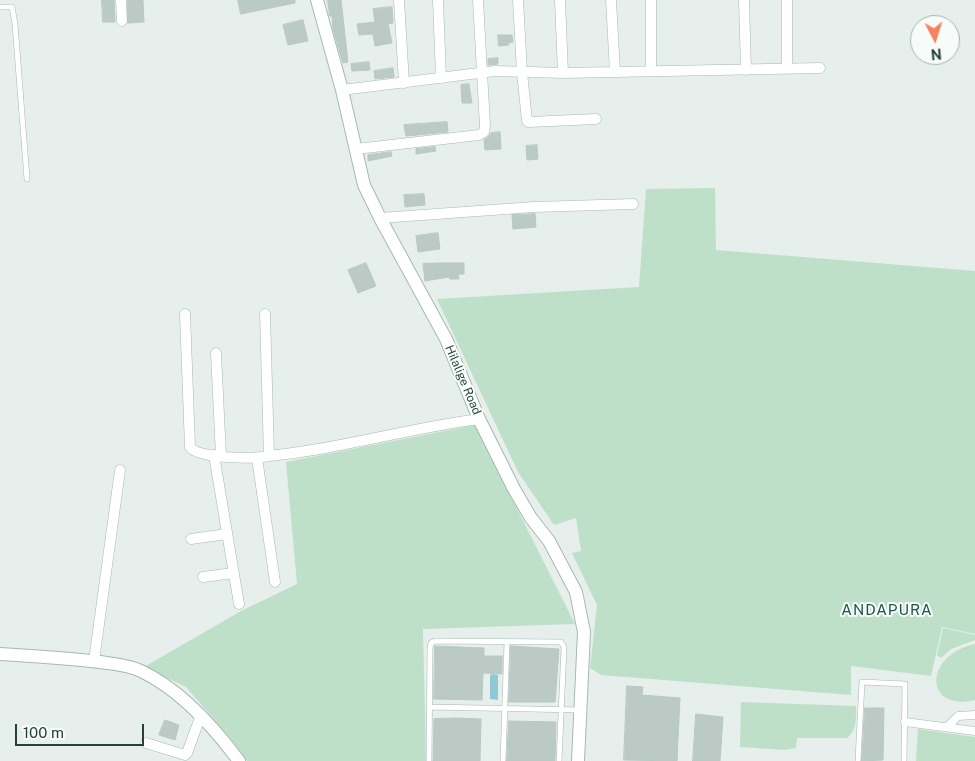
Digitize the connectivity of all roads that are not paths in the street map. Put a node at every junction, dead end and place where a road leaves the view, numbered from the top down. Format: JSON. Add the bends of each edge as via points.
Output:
{"nodes":[{"id":1,"x":122,"y":0,"type":"edge"},
{"id":2,"x":317,"y":0,"type":"edge"},
{"id":3,"x":399,"y":0,"type":"edge"},
{"id":4,"x":438,"y":0,"type":"edge"},
{"id":5,"x":478,"y":0,"type":"edge"},
{"id":6,"x":518,"y":0,"type":"edge"},
{"id":7,"x":560,"y":0,"type":"edge"},
{"id":8,"x":611,"y":0,"type":"edge"},
{"id":9,"x":651,"y":0,"type":"edge"},
{"id":10,"x":744,"y":0,"type":"edge"},
{"id":11,"x":786,"y":0,"type":"edge"},
{"id":12,"x":0,"y":7,"type":"edge"},
{"id":13,"x":122,"y":21,"type":"dead end"},
{"id":14,"x":820,"y":68,"type":"dead end"},
{"id":15,"x":787,"y":69,"type":"junction"},
{"id":16,"x":746,"y":70,"type":"junction"},
{"id":17,"x":651,"y":71,"type":"junction"},
{"id":18,"x":522,"y":72,"type":"junction"},
{"id":19,"x":615,"y":72,"type":"junction"},
{"id":20,"x":482,"y":73,"type":"junction"},
{"id":21,"x":563,"y":73,"type":"junction"},
{"id":22,"x":441,"y":78,"type":"junction"},
{"id":23,"x":404,"y":83,"type":"junction"},
{"id":24,"x":342,"y":90,"type":"junction"},
{"id":25,"x":596,"y":119,"type":"dead end"},
{"id":26,"x":356,"y":148,"type":"junction"},
{"id":27,"x":27,"y":179,"type":"dead end"},
{"id":28,"x":634,"y":204,"type":"dead end"},
{"id":29,"x":380,"y":218,"type":"junction"},
{"id":30,"x":185,"y":314,"type":"dead end"},
{"id":31,"x":264,"y":314,"type":"dead end"},
{"id":32,"x":216,"y":353,"type":"dead end"},
{"id":33,"x":480,"y":419,"type":"junction"},
{"id":34,"x":218,"y":456,"type":"junction"},
{"id":35,"x":269,"y":456,"type":"junction"},
{"id":36,"x":257,"y":458,"type":"junction"},
{"id":37,"x":120,"y":470,"type":"dead end"},
{"id":38,"x":227,"y":534,"type":"junction"},
{"id":39,"x":191,"y":538,"type":"dead end"},
{"id":40,"x":233,"y":573,"type":"junction"},
{"id":41,"x":203,"y":577,"type":"dead end"},
{"id":42,"x":275,"y":582,"type":"dead end"},
{"id":43,"x":238,"y":604,"type":"dead end"},
{"id":44,"x":507,"y":642,"type":"junction"},
{"id":45,"x":0,"y":654,"type":"edge"},
{"id":46,"x":94,"y":661,"type":"junction"},
{"id":47,"x":430,"y":707,"type":"junction"},
{"id":48,"x":504,"y":708,"type":"junction"},
{"id":49,"x":561,"y":710,"type":"junction"},
{"id":50,"x":580,"y":710,"type":"junction"},
{"id":51,"x":201,"y":715,"type":"junction"},
{"id":52,"x":975,"y":715,"type":"edge"},
{"id":53,"x":905,"y":722,"type":"junction"},
{"id":54,"x":947,"y":727,"type":"junction"},
{"id":55,"x":975,"y":730,"type":"edge"},
{"id":56,"x":146,"y":743,"type":"dead end"},
{"id":57,"x":239,"y":761,"type":"edge"},
{"id":58,"x":429,"y":761,"type":"edge"},
{"id":59,"x":504,"y":761,"type":"edge"},
{"id":60,"x":559,"y":761,"type":"edge"},
{"id":61,"x":578,"y":761,"type":"edge"},
{"id":62,"x":858,"y":761,"type":"edge"},
{"id":63,"x":904,"y":761,"type":"edge"}],
"edges":[{"from":1,"to":13,"type":"street"},
{"from":2,"to":24,"type":"street","name":"Hilalige Road"},
{"from":3,"to":23,"type":"street"},
{"from":4,"to":22,"type":"street"},
{"from":5,"to":20,"type":"street"},
{"from":6,"to":18,"type":"street"},
{"from":7,"to":21,"type":"street"},
{"from":8,"to":19,"type":"street"},
{"from":9,"to":17,"type":"street"},
{"from":10,"to":16,"type":"street"},
{"from":11,"to":15,"type":"street"},
{"from":12,"to":27,"type":"lane","via":[[12,7],[15,24]]},
{"from":14,"to":15,"type":"street"},
{"from":15,"to":16,"type":"street"},
{"from":16,"to":17,"type":"street"},
{"from":17,"to":19,"type":"street"},
{"from":18,"to":20,"type":"street"},
{"from":18,"to":21,"type":"street"},
{"from":18,"to":25,"type":"street","via":[[529,122]]},
{"from":19,"to":21,"type":"street"},
{"from":20,"to":22,"type":"street"},
{"from":20,"to":26,"type":"street","via":[[485,126],[479,136]]},
{"from":22,"to":23,"type":"street"},
{"from":23,"to":24,"type":"street"},
{"from":24,"to":26,"type":"street","name":"Hilalige Road"},
{"from":26,"to":29,"type":"street","name":"Hilalige Road","via":[[364,185]]},
{"from":28,"to":29,"type":"street","via":[[534,207]]},
{"from":29,"to":33,"type":"street","name":"Hilalige Road","via":[[446,339]]},
{"from":30,"to":34,"type":"street","via":[[190,447],[195,452]]},
{"from":31,"to":35,"type":"street"},
{"from":32,"to":34,"type":"street"},
{"from":33,"to":35,"type":"street"},
{"from":33,"to":50,"type":"street","name":"Hilalige Road","via":[[514,488],[576,592],[584,632]]},
{"from":34,"to":36,"type":"street"},
{"from":34,"to":38,"type":"street"},
{"from":35,"to":36,"type":"street"},
{"from":36,"to":42,"type":"street"},
{"from":37,"to":46,"type":"street"},
{"from":38,"to":39,"type":"street"},
{"from":38,"to":40,"type":"street"},
{"from":40,"to":41,"type":"street"},
{"from":40,"to":43,"type":"street"},
{"from":44,"to":47,"type":"lane","via":[[431,643]]},
{"from":44,"to":48,"type":"lane"},
{"from":44,"to":49,"type":"lane","via":[[563,644]]},
{"from":45,"to":46,"type":"street"},
{"from":46,"to":51,"type":"street","via":[[140,670],[175,692]]},
{"from":47,"to":48,"type":"lane"},
{"from":47,"to":58,"type":"lane"},
{"from":48,"to":49,"type":"lane"},
{"from":48,"to":59,"type":"lane"},
{"from":49,"to":50,"type":"lane"},
{"from":49,"to":60,"type":"lane"},
{"from":50,"to":61,"type":"street","name":"Hilalige Road"},
{"from":51,"to":56,"type":"street","via":[[185,755]]},
{"from":51,"to":57,"type":"street"},
{"from":52,"to":54,"type":"street","via":[[958,716]]},
{"from":53,"to":54,"type":"street"},
{"from":53,"to":62,"type":"lane","via":[[905,684],[862,682]]},
{"from":53,"to":63,"type":"lane"},
{"from":54,"to":55,"type":"street"}]}
